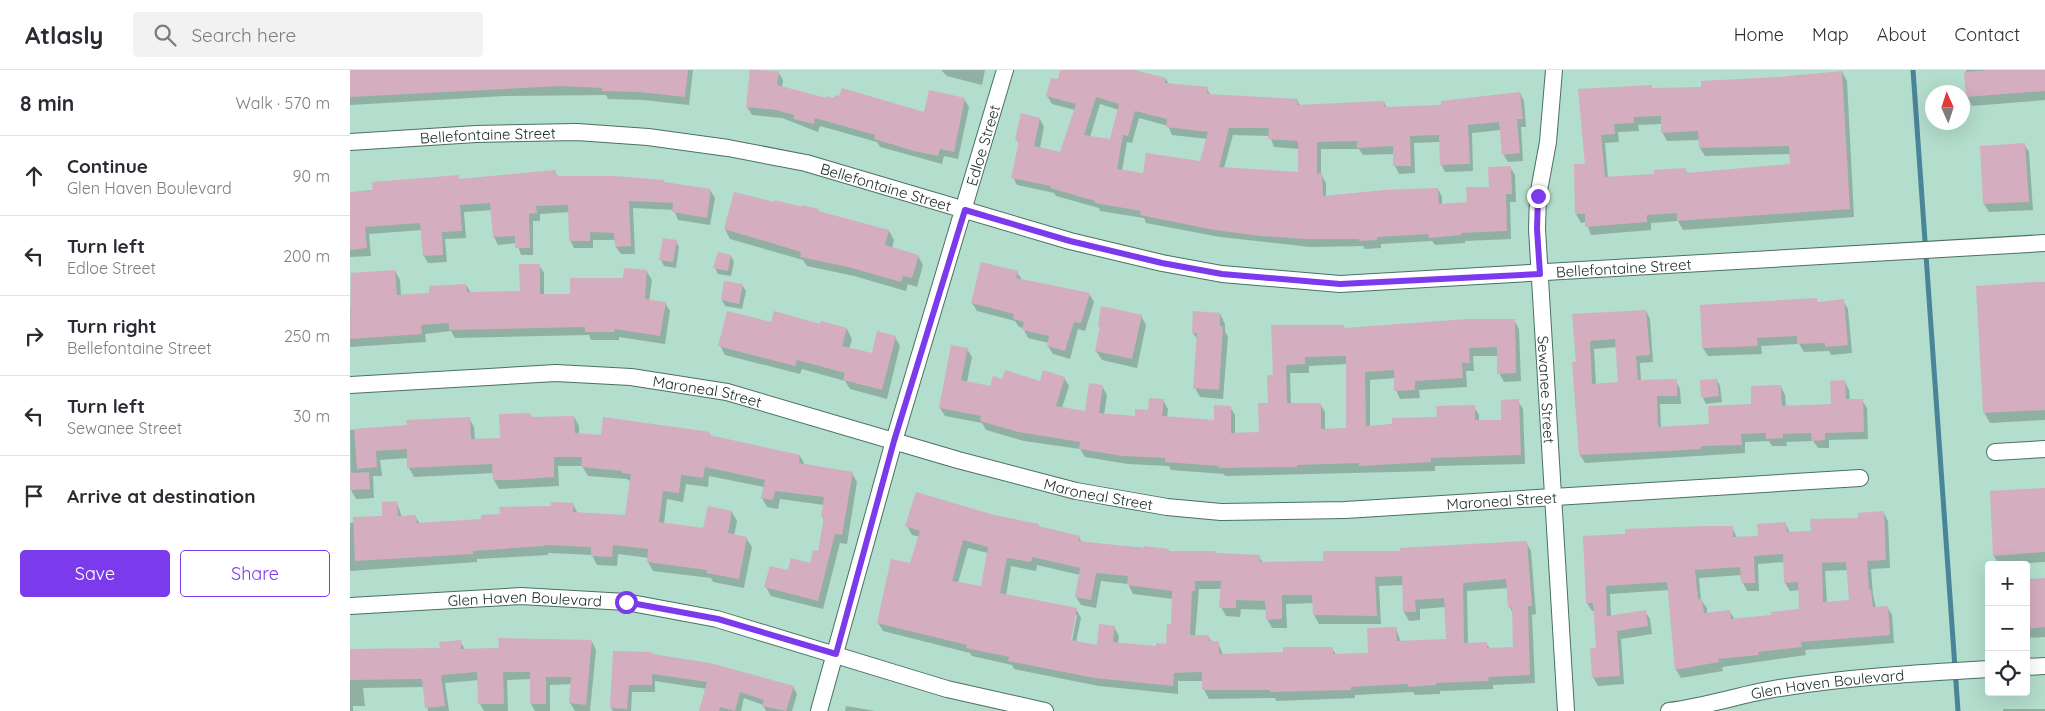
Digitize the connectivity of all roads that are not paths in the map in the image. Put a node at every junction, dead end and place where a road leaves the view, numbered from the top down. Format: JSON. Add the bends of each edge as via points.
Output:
{"nodes":[{"id":1,"x":1005,"y":70,"type":"edge"},
{"id":2,"x":1554,"y":70,"type":"edge"},
{"id":3,"x":350,"y":142,"type":"edge"},
{"id":4,"x":965,"y":210,"type":"junction"},
{"id":5,"x":2045,"y":243,"type":"edge"},
{"id":6,"x":1540,"y":274,"type":"junction"},
{"id":7,"x":350,"y":385,"type":"edge"},
{"id":8,"x":894,"y":441,"type":"junction"},
{"id":9,"x":2045,"y":449,"type":"edge"},
{"id":10,"x":1995,"y":452,"type":"dead end"},
{"id":11,"x":1860,"y":478,"type":"dead end"},
{"id":12,"x":1553,"y":496,"type":"junction"},
{"id":13,"x":350,"y":606,"type":"edge"},
{"id":14,"x":836,"y":654,"type":"junction"},
{"id":15,"x":2045,"y":666,"type":"edge"},
{"id":16,"x":2030,"y":667,"type":"edge"},
{"id":17,"x":1985,"y":669,"type":"edge"},
{"id":18,"x":819,"y":711,"type":"edge"},
{"id":19,"x":1045,"y":711,"type":"edge"},
{"id":20,"x":1566,"y":711,"type":"edge"},
{"id":21,"x":1669,"y":711,"type":"edge"}],
"edges":[{"from":1,"to":4,"type":"street","name":"Edloe Street"},
{"from":2,"to":6,"type":"street","name":"Sewanee Street","via":[[1548,142],[1538,196]]},
{"from":3,"to":4,"type":"street","name":"Bellefontaine Street","via":[[559,132],[648,137],[806,163]]},
{"from":4,"to":6,"type":"street","name":"Bellefontaine Street","via":[[1070,241],[1222,274],[1340,284]]},
{"from":4,"to":8,"type":"street","name":"Edloe Street"},
{"from":5,"to":6,"type":"street","name":"Bellefontaine Street"},
{"from":6,"to":12,"type":"street","name":"Sewanee Street"},
{"from":7,"to":8,"type":"street","name":"Maroneal Street","via":[[556,373],[631,377],[727,392]]},
{"from":8,"to":12,"type":"street","name":"Maroneal Street","via":[[1076,491],[1167,507],[1212,511],[1345,510]]},
{"from":8,"to":14,"type":"street","name":"Edloe Street"},
{"from":9,"to":10,"type":"street"},
{"from":11,"to":12,"type":"street","name":"Maroneal Street"},
{"from":12,"to":20,"type":"street","name":"Sewanee Street"},
{"from":13,"to":14,"type":"street","name":"Glen Haven Boulevard","via":[[521,596],[626,602],[718,619]]},
{"from":14,"to":18,"type":"street","name":"Edloe Street"},
{"from":14,"to":19,"type":"street","name":"Glen Haven Boulevard","via":[[947,689]]},
{"from":15,"to":16,"type":"street"},
{"from":17,"to":21,"type":"street","name":"Glen Haven Boulevard","via":[[1844,679],[1778,688]]}]}
